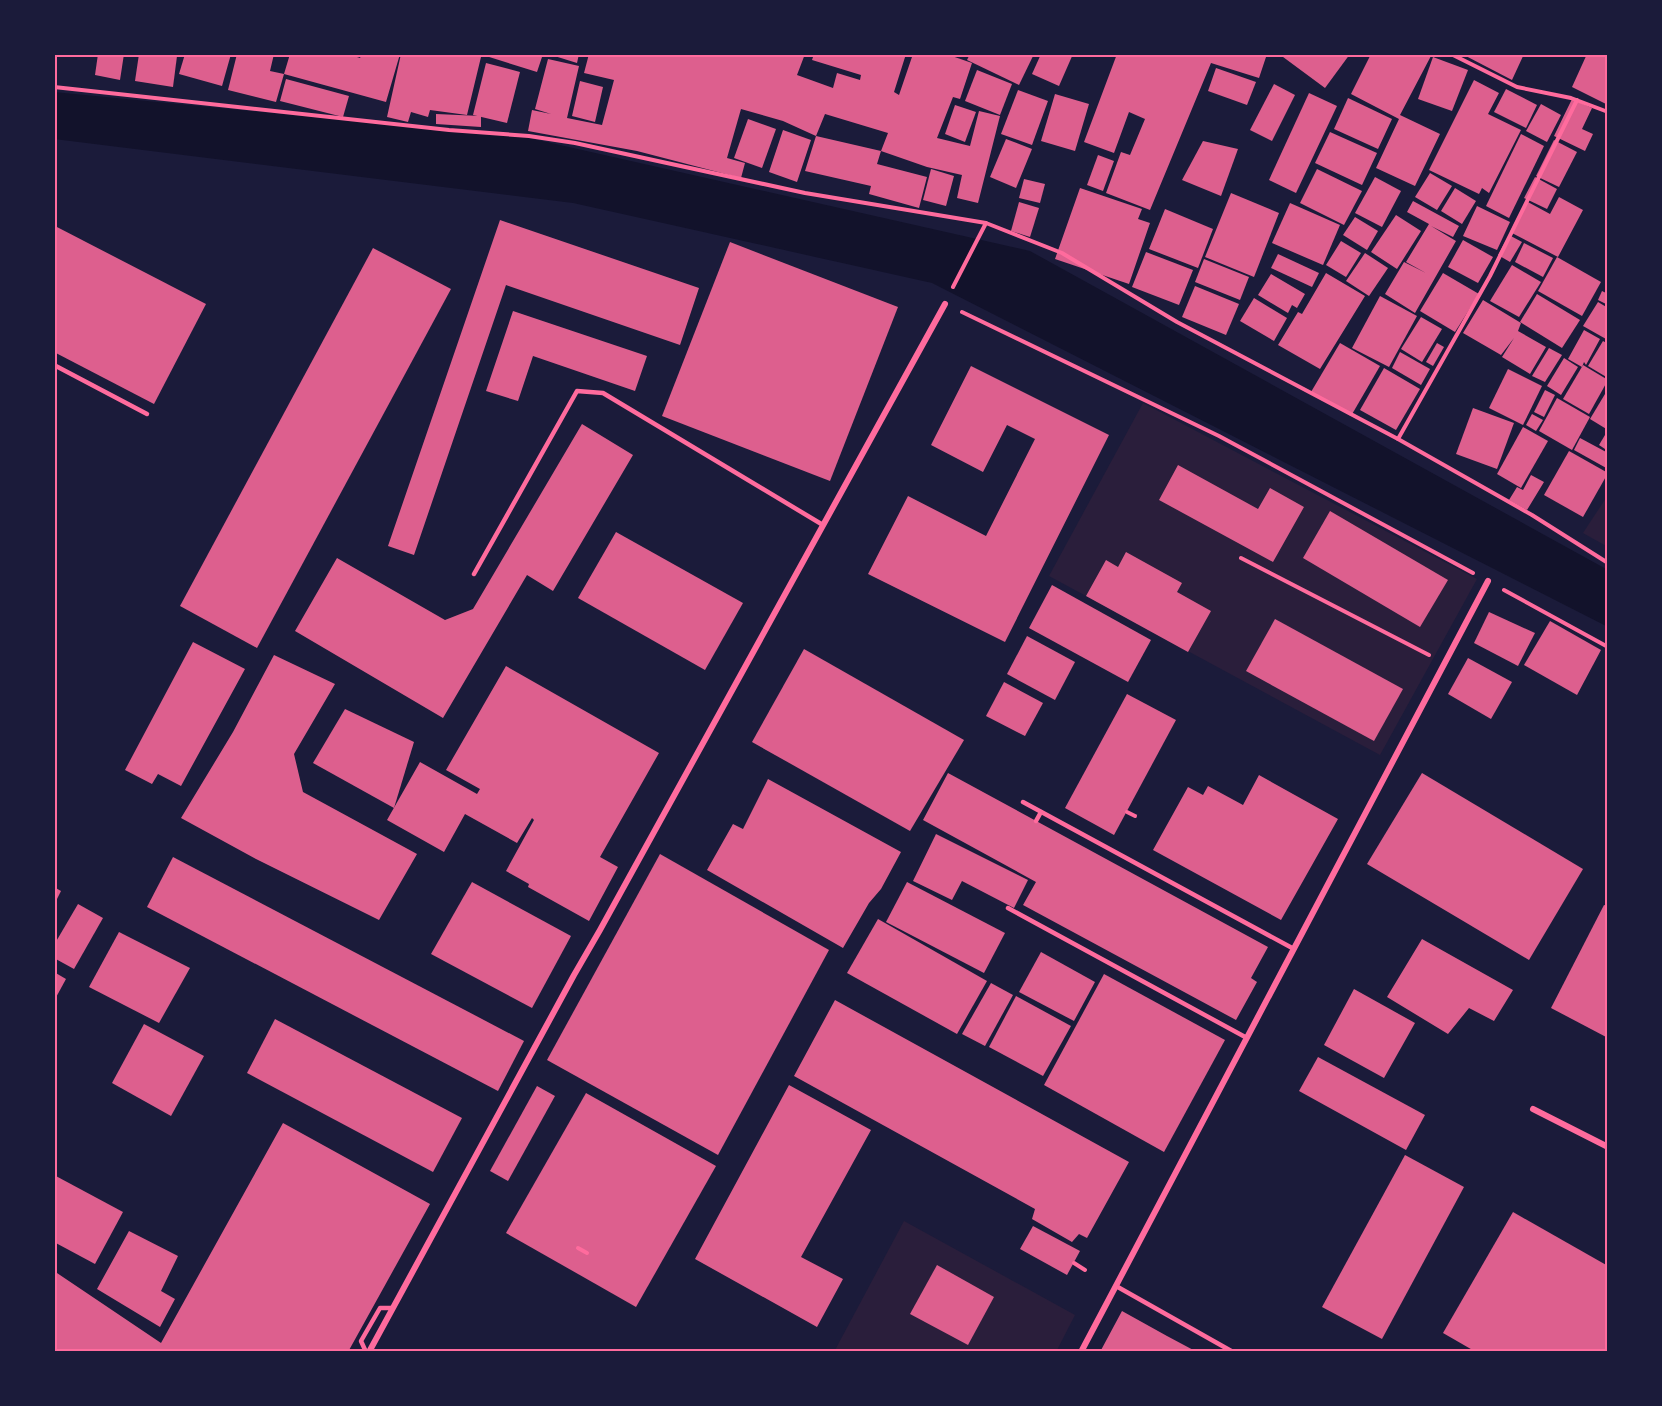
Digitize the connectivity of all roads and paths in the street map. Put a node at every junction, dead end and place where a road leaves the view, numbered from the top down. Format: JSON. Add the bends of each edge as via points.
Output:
{"nodes":[{"id":1,"x":1451,"y":54,"type":"edge"},
{"id":2,"x":54,"y":87,"type":"edge"},
{"id":3,"x":1577,"y":100,"type":"junction"},
{"id":4,"x":1608,"y":112,"type":"edge"},
{"id":5,"x":986,"y":223,"type":"junction"},
{"id":6,"x":945,"y":304,"type":"junction"},
{"id":7,"x":54,"y":365,"type":"edge"},
{"id":8,"x":147,"y":414,"type":"dead end"},
{"id":9,"x":1398,"y":439,"type":"junction"},
{"id":10,"x":823,"y":525,"type":"junction"},
{"id":11,"x":1241,"y":558,"type":"dead end"},
{"id":12,"x":1608,"y":563,"type":"edge"},
{"id":13,"x":474,"y":573,"type":"dead end"},
{"id":14,"x":1488,"y":581,"type":"junction"},
{"id":15,"x":1608,"y":647,"type":"edge"},
{"id":16,"x":1446,"y":663,"type":"junction"},
{"id":17,"x":1023,"y":802,"type":"dead end"},
{"id":18,"x":1041,"y":812,"type":"junction"},
{"id":19,"x":1127,"y":812,"type":"dead end"},
{"id":20,"x":1135,"y":816,"type":"dead end"},
{"id":21,"x":1036,"y":821,"type":"dead end"},
{"id":22,"x":1008,"y":908,"type":"dead end"},
{"id":23,"x":1294,"y":949,"type":"junction"},
{"id":24,"x":1247,"y":1038,"type":"junction"},
{"id":25,"x":1533,"y":1109,"type":"dead end"},
{"id":26,"x":1608,"y":1147,"type":"edge"},
{"id":27,"x":578,"y":1248,"type":"dead end"},
{"id":28,"x":587,"y":1253,"type":"dead end"},
{"id":29,"x":1074,"y":1263,"type":"dead end"},
{"id":30,"x":1085,"y":1270,"type":"dead end"},
{"id":31,"x":1116,"y":1286,"type":"junction"},
{"id":32,"x":393,"y":1308,"type":"junction"},
{"id":33,"x":368,"y":1352,"type":"edge"},
{"id":34,"x":1081,"y":1352,"type":"edge"},
{"id":35,"x":1233,"y":1352,"type":"edge"}],
"edges":[{"from":1,"to":3,"type":"path","via":[[1517,87]]},
{"from":2,"to":5,"type":"path","via":[[529,136],[805,193]]},
{"from":3,"to":4,"type":"path"},
{"from":3,"to":9,"type":"path","via":[[1490,276]]},
{"from":5,"to":6,"type":"path"},
{"from":5,"to":9,"type":"path","via":[[1062,253],[1177,322]]},
{"from":6,"to":10,"type":"street"},
{"from":6,"to":14,"type":"path","via":[[1219,436]]},
{"from":7,"to":8,"type":"lane"},
{"from":9,"to":12,"type":"path"},
{"from":10,"to":13,"type":"lane","via":[[603,393],[577,391]]},
{"from":10,"to":32,"type":"street"},
{"from":11,"to":16,"type":"path"},
{"from":14,"to":15,"type":"path"},
{"from":14,"to":16,"type":"street"},
{"from":16,"to":23,"type":"street"},
{"from":17,"to":18,"type":"lane"},
{"from":18,"to":21,"type":"lane"},
{"from":18,"to":23,"type":"lane"},
{"from":19,"to":20,"type":"path"},
{"from":22,"to":24,"type":"lane"},
{"from":23,"to":24,"type":"street"},
{"from":24,"to":31,"type":"street"},
{"from":25,"to":26,"type":"street"},
{"from":27,"to":28,"type":"path"},
{"from":29,"to":30,"type":"path"},
{"from":31,"to":34,"type":"street"},
{"from":31,"to":35,"type":"lane"},
{"from":32,"to":33,"type":"street"},
{"from":32,"to":33,"type":"lane","via":[[380,1308],[361,1341]]}]}
